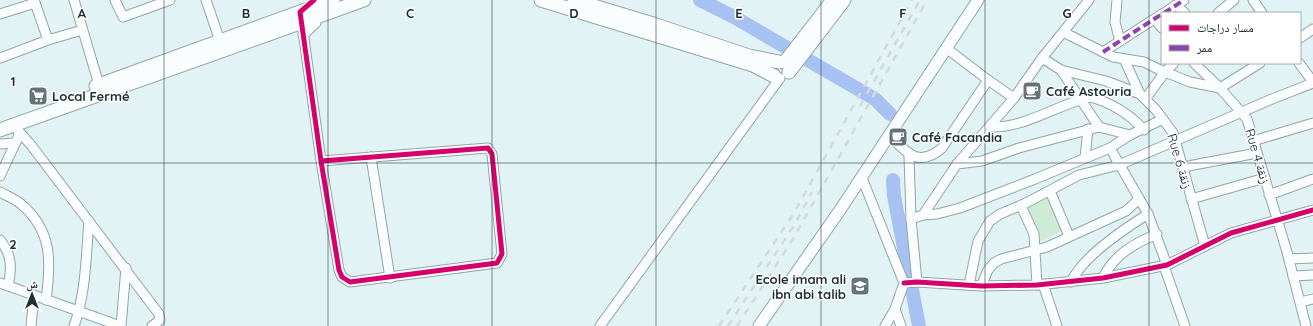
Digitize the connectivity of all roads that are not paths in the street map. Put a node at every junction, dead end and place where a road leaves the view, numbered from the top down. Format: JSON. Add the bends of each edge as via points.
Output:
{"nodes":[{"id":1,"x":74,"y":0,"type":"edge"},
{"id":2,"x":115,"y":0,"type":"edge"},
{"id":3,"x":170,"y":0,"type":"edge"},
{"id":4,"x":206,"y":0,"type":"edge"},
{"id":5,"x":333,"y":0,"type":"edge"},
{"id":6,"x":364,"y":0,"type":"edge"},
{"id":7,"x":541,"y":0,"type":"edge"},
{"id":8,"x":574,"y":0,"type":"edge"},
{"id":9,"x":833,"y":0,"type":"edge"},
{"id":10,"x":844,"y":0,"type":"edge"},
{"id":11,"x":978,"y":0,"type":"edge"},
{"id":12,"x":1089,"y":0,"type":"edge"},
{"id":13,"x":1117,"y":0,"type":"edge"},
{"id":14,"x":1253,"y":0,"type":"edge"},
{"id":15,"x":35,"y":2,"type":"edge"},
{"id":16,"x":1180,"y":2,"type":"edge"},
{"id":17,"x":1230,"y":3,"type":"edge"},
{"id":18,"x":314,"y":6,"type":"edge"},
{"id":19,"x":1165,"y":12,"type":"edge"},
{"id":20,"x":1185,"y":12,"type":"edge"},
{"id":21,"x":1219,"y":12,"type":"edge"},
{"id":22,"x":1261,"y":12,"type":"edge"},
{"id":23,"x":0,"y":14,"type":"edge"},
{"id":24,"x":1160,"y":15,"type":"edge"},
{"id":25,"x":302,"y":23,"type":"junction"},
{"id":26,"x":1313,"y":29,"type":"edge"},
{"id":27,"x":82,"y":30,"type":"junction"},
{"id":28,"x":1063,"y":32,"type":"junction"},
{"id":29,"x":1301,"y":37,"type":"edge"},
{"id":30,"x":48,"y":40,"type":"junction"},
{"id":31,"x":1120,"y":40,"type":"junction"},
{"id":32,"x":220,"y":41,"type":"junction"},
{"id":33,"x":808,"y":41,"type":"junction"},
{"id":34,"x":946,"y":48,"type":"junction"},
{"id":35,"x":1103,"y":52,"type":"junction"},
{"id":36,"x":0,"y":58,"type":"edge"},
{"id":37,"x":1042,"y":58,"type":"junction"},
{"id":38,"x":1124,"y":59,"type":"junction"},
{"id":39,"x":1173,"y":64,"type":"edge"},
{"id":40,"x":1195,"y":64,"type":"edge"},
{"id":41,"x":1258,"y":64,"type":"edge"},
{"id":42,"x":1300,"y":64,"type":"edge"},
{"id":43,"x":785,"y":67,"type":"junction"},
{"id":44,"x":1061,"y":70,"type":"junction"},
{"id":45,"x":1165,"y":72,"type":"junction"},
{"id":46,"x":988,"y":80,"type":"junction"},
{"id":47,"x":1313,"y":82,"type":"edge"},
{"id":48,"x":99,"y":85,"type":"junction"},
{"id":49,"x":1220,"y":88,"type":"junction"},
{"id":50,"x":1143,"y":96,"type":"junction"},
{"id":51,"x":1014,"y":98,"type":"junction"},
{"id":52,"x":1081,"y":99,"type":"junction"},
{"id":53,"x":1241,"y":112,"type":"junction"},
{"id":54,"x":1163,"y":119,"type":"junction"},
{"id":55,"x":0,"y":121,"type":"edge"},
{"id":56,"x":1313,"y":123,"type":"edge"},
{"id":57,"x":1099,"y":126,"type":"junction"},
{"id":58,"x":990,"y":127,"type":"junction"},
{"id":59,"x":16,"y":129,"type":"junction"},
{"id":60,"x":1088,"y":129,"type":"junction"},
{"id":61,"x":0,"y":130,"type":"edge"},
{"id":62,"x":1144,"y":130,"type":"junction"},
{"id":63,"x":1130,"y":135,"type":"junction"},
{"id":64,"x":890,"y":136,"type":"junction"},
{"id":65,"x":1175,"y":140,"type":"junction"},
{"id":66,"x":1254,"y":141,"type":"junction"},
{"id":67,"x":15,"y":143,"type":"junction"},
{"id":68,"x":0,"y":144,"type":"edge"},
{"id":69,"x":1110,"y":148,"type":"junction"},
{"id":70,"x":1257,"y":153,"type":"junction"},
{"id":71,"x":910,"y":155,"type":"junction"},
{"id":72,"x":371,"y":157,"type":"junction"},
{"id":73,"x":1085,"y":158,"type":"junction"},
{"id":74,"x":321,"y":161,"type":"junction"},
{"id":75,"x":957,"y":164,"type":"junction"},
{"id":76,"x":1119,"y":165,"type":"junction"},
{"id":77,"x":1183,"y":168,"type":"junction"},
{"id":78,"x":0,"y":176,"type":"edge"},
{"id":79,"x":862,"y":178,"type":"junction"},
{"id":80,"x":1264,"y":178,"type":"junction"},
{"id":81,"x":1313,"y":179,"type":"edge"},
{"id":82,"x":1050,"y":191,"type":"junction"},
{"id":83,"x":0,"y":192,"type":"edge"},
{"id":84,"x":1270,"y":195,"type":"junction"},
{"id":85,"x":1139,"y":199,"type":"junction"},
{"id":86,"x":1192,"y":199,"type":"junction"},
{"id":87,"x":1021,"y":206,"type":"junction"},
{"id":88,"x":1313,"y":210,"type":"edge"},
{"id":89,"x":1148,"y":214,"type":"junction"},
{"id":90,"x":923,"y":215,"type":"junction"},
{"id":91,"x":911,"y":219,"type":"junction"},
{"id":92,"x":1278,"y":220,"type":"junction"},
{"id":93,"x":89,"y":221,"type":"junction"},
{"id":94,"x":1157,"y":234,"type":"junction"},
{"id":95,"x":1069,"y":236,"type":"junction"},
{"id":96,"x":0,"y":240,"type":"edge"},
{"id":97,"x":1205,"y":246,"type":"junction"},
{"id":98,"x":1035,"y":252,"type":"junction"},
{"id":99,"x":1313,"y":258,"type":"edge"},
{"id":100,"x":1289,"y":259,"type":"junction"},
{"id":101,"x":1166,"y":266,"type":"junction"},
{"id":102,"x":126,"y":268,"type":"junction"},
{"id":103,"x":1313,"y":275,"type":"edge"},
{"id":104,"x":1293,"y":276,"type":"junction"},
{"id":105,"x":390,"y":278,"type":"junction"},
{"id":106,"x":1102,"y":278,"type":"junction"},
{"id":107,"x":1071,"y":282,"type":"junction"},
{"id":108,"x":911,"y":283,"type":"junction"},
{"id":109,"x":4,"y":284,"type":"edge"},
{"id":110,"x":1040,"y":284,"type":"junction"},
{"id":111,"x":969,"y":285,"type":"junction"},
{"id":112,"x":981,"y":286,"type":"junction"},
{"id":113,"x":34,"y":295,"type":"junction"},
{"id":114,"x":1313,"y":299,"type":"edge"},
{"id":115,"x":46,"y":300,"type":"junction"},
{"id":116,"x":1300,"y":302,"type":"junction"},
{"id":117,"x":895,"y":309,"type":"junction"},
{"id":118,"x":79,"y":312,"type":"junction"},
{"id":119,"x":31,"y":326,"type":"edge"},
{"id":120,"x":74,"y":326,"type":"edge"},
{"id":121,"x":121,"y":326,"type":"edge"},
{"id":122,"x":152,"y":326,"type":"edge"},
{"id":123,"x":600,"y":326,"type":"edge"},
{"id":124,"x":759,"y":326,"type":"edge"},
{"id":125,"x":885,"y":326,"type":"edge"},
{"id":126,"x":901,"y":326,"type":"edge"},
{"id":127,"x":1058,"y":326,"type":"edge"},
{"id":128,"x":1185,"y":326,"type":"edge"},
{"id":129,"x":1306,"y":326,"type":"edge"}],
"edges":[{"from":1,"to":27,"type":"street"},
{"from":2,"to":3,"type":"street","via":[[123,17]]},
{"from":4,"to":32,"type":"street"},
{"from":5,"to":18,"type":"main road"},
{"from":6,"to":18,"type":"main road"},
{"from":7,"to":43,"type":"main road","via":[[753,65]]},
{"from":8,"to":43,"type":"main road"},
{"from":9,"to":33,"type":"main road"},
{"from":10,"to":33,"type":"main road"},
{"from":11,"to":34,"type":"street"},
{"from":12,"to":28,"type":"street"},
{"from":13,"to":31,"type":"street","via":[[1115,22]]},
{"from":14,"to":22,"type":"street"},
{"from":15,"to":23,"type":"street"},
{"from":15,"to":30,"type":"street"},
{"from":16,"to":19,"type":"street"},
{"from":16,"to":20,"type":"street"},
{"from":17,"to":21,"type":"street"},
{"from":18,"to":25,"type":"main road"},
{"from":24,"to":31,"type":"street"},
{"from":25,"to":32,"type":"main road"},
{"from":25,"to":59,"type":"main road"},
{"from":25,"to":74,"type":"street"},
{"from":26,"to":29,"type":"street"},
{"from":27,"to":30,"type":"street"},
{"from":27,"to":48,"type":"street"},
{"from":28,"to":35,"type":"street"},
{"from":28,"to":37,"type":"street"},
{"from":30,"to":36,"type":"street"},
{"from":31,"to":35,"type":"street"},
{"from":32,"to":48,"type":"main road"},
{"from":33,"to":43,"type":"main road"},
{"from":34,"to":46,"type":"street"},
{"from":34,"to":64,"type":"street"},
{"from":35,"to":38,"type":"street"},
{"from":37,"to":44,"type":"street"},
{"from":37,"to":51,"type":"street"},
{"from":38,"to":45,"type":"street","via":[[1144,62]]},
{"from":38,"to":50,"type":"street","name":"Rue 6 زنقة"},
{"from":39,"to":45,"type":"street"},
{"from":40,"to":49,"type":"street","name":"Rue 4 زنقة"},
{"from":41,"to":49,"type":"street"},
{"from":42,"to":47,"type":"street"},
{"from":43,"to":123,"type":"street"},
{"from":44,"to":50,"type":"street","via":[[1106,81]]},
{"from":44,"to":52,"type":"street"},
{"from":45,"to":49,"type":"street","via":[[1190,82]]},
{"from":45,"to":50,"type":"street"},
{"from":46,"to":51,"type":"street"},
{"from":46,"to":71,"type":"street","via":[[942,148],[933,155],[923,158]]},
{"from":47,"to":53,"type":"street"},
{"from":48,"to":55,"type":"main road"},
{"from":49,"to":53,"type":"street","name":"Rue 4 زنقة"},
{"from":50,"to":54,"type":"street","name":"Rue 6 زنقة"},
{"from":51,"to":58,"type":"street"},
{"from":52,"to":57,"type":"street"},
{"from":52,"to":58,"type":"street","via":[[1020,123],[1007,127]]},
{"from":52,"to":62,"type":"street","via":[[1090,97],[1117,108],[1132,117]]},
{"from":53,"to":65,"type":"street"},
{"from":53,"to":66,"type":"street","name":"Rue 4 زنقة"},
{"from":54,"to":62,"type":"street"},
{"from":54,"to":65,"type":"street","name":"Rue 6 زنقة"},
{"from":56,"to":66,"type":"street"},
{"from":57,"to":60,"type":"street"},
{"from":57,"to":63,"type":"street"},
{"from":58,"to":75,"type":"street"},
{"from":59,"to":61,"type":"main road"},
{"from":59,"to":67,"type":"street"},
{"from":59,"to":93,"type":"street"},
{"from":60,"to":73,"type":"street"},
{"from":60,"to":75,"type":"street","via":[[982,161]]},
{"from":62,"to":63,"type":"street"},
{"from":63,"to":69,"type":"street"},
{"from":64,"to":71,"type":"street"},
{"from":64,"to":79,"type":"street"},
{"from":65,"to":76,"type":"street"},
{"from":65,"to":77,"type":"street","name":"Rue 6 زنقة"},
{"from":66,"to":70,"type":"street","name":"Rue 4 زنقة"},
{"from":67,"to":68,"type":"street"},
{"from":67,"to":78,"type":"street"},
{"from":69,"to":73,"type":"street"},
{"from":69,"to":76,"type":"street"},
{"from":70,"to":77,"type":"street"},
{"from":70,"to":80,"type":"street","name":"Rue 4 زنقة"},
{"from":71,"to":91,"type":"street"},
{"from":72,"to":74,"type":"street"},
{"from":72,"to":105,"type":"street"},
{"from":72,"to":105,"type":"street","via":[[483,148],[488,148],[492,154],[501,260],[497,263]]},
{"from":73,"to":90,"type":"street","via":[[960,208]]},
{"from":74,"to":105,"type":"street","via":[[342,277],[350,282]]},
{"from":75,"to":90,"type":"street"},
{"from":76,"to":82,"type":"street","via":[[1079,175]]},
{"from":76,"to":85,"type":"street"},
{"from":77,"to":86,"type":"street","name":"Rue 6 زنقة"},
{"from":79,"to":108,"type":"street"},
{"from":79,"to":124,"type":"street"},
{"from":80,"to":84,"type":"street","name":"Rue 4 زنقة"},
{"from":80,"to":86,"type":"street"},
{"from":81,"to":84,"type":"street"},
{"from":82,"to":87,"type":"street"},
{"from":82,"to":95,"type":"street"},
{"from":83,"to":115,"type":"street","via":[[21,204],[33,216],[47,241],[50,273]]},
{"from":84,"to":92,"type":"street","name":"Rue 4 زنقة"},
{"from":85,"to":89,"type":"street"},
{"from":85,"to":95,"type":"street","via":[[1126,211]]},
{"from":86,"to":97,"type":"street","name":"Rue 6 زنقة"},
{"from":87,"to":98,"type":"street","via":[[1034,234]]},
{"from":87,"to":111,"type":"street","via":[[1000,214],[984,229],[973,259]]},
{"from":88,"to":92,"type":"street"},
{"from":89,"to":94,"type":"street"},
{"from":89,"to":107,"type":"street","via":[[1123,230],[1077,270]]},
{"from":90,"to":91,"type":"street"},
{"from":91,"to":108,"type":"street"},
{"from":92,"to":97,"type":"street","via":[[1230,233]]},
{"from":92,"to":100,"type":"street","name":"Rue 4 زنقة"},
{"from":93,"to":102,"type":"street"},
{"from":93,"to":118,"type":"street"},
{"from":94,"to":101,"type":"street"},
{"from":94,"to":106,"type":"street","via":[[1122,253]]},
{"from":95,"to":98,"type":"street"},
{"from":96,"to":109,"type":"street","via":[[10,258],[10,272]]},
{"from":97,"to":101,"type":"street"},
{"from":98,"to":110,"type":"street"},
{"from":98,"to":112,"type":"street","via":[[1001,259],[994,263],[982,280]]},
{"from":99,"to":100,"type":"street"},
{"from":100,"to":104,"type":"street","name":"Rue 4 زنقة"},
{"from":101,"to":106,"type":"street"},
{"from":101,"to":128,"type":"street"},
{"from":102,"to":121,"type":"street"},
{"from":102,"to":122,"type":"street","via":[[161,317],[159,322]]},
{"from":103,"to":104,"type":"street"},
{"from":104,"to":116,"type":"street","name":"Rue 4 زنقة"},
{"from":106,"to":107,"type":"street"},
{"from":107,"to":110,"type":"street"},
{"from":108,"to":111,"type":"street"},
{"from":108,"to":117,"type":"street"},
{"from":109,"to":113,"type":"street"},
{"from":110,"to":112,"type":"street"},
{"from":110,"to":127,"type":"street"},
{"from":111,"to":112,"type":"street"},
{"from":113,"to":115,"type":"street"},
{"from":113,"to":119,"type":"street"},
{"from":114,"to":116,"type":"street"},
{"from":115,"to":118,"type":"street"},
{"from":116,"to":129,"type":"street","name":"Rue 4 زنقة"},
{"from":117,"to":125,"type":"street"},
{"from":117,"to":126,"type":"street"},
{"from":118,"to":120,"type":"street"},
{"from":118,"to":121,"type":"street"}]}
